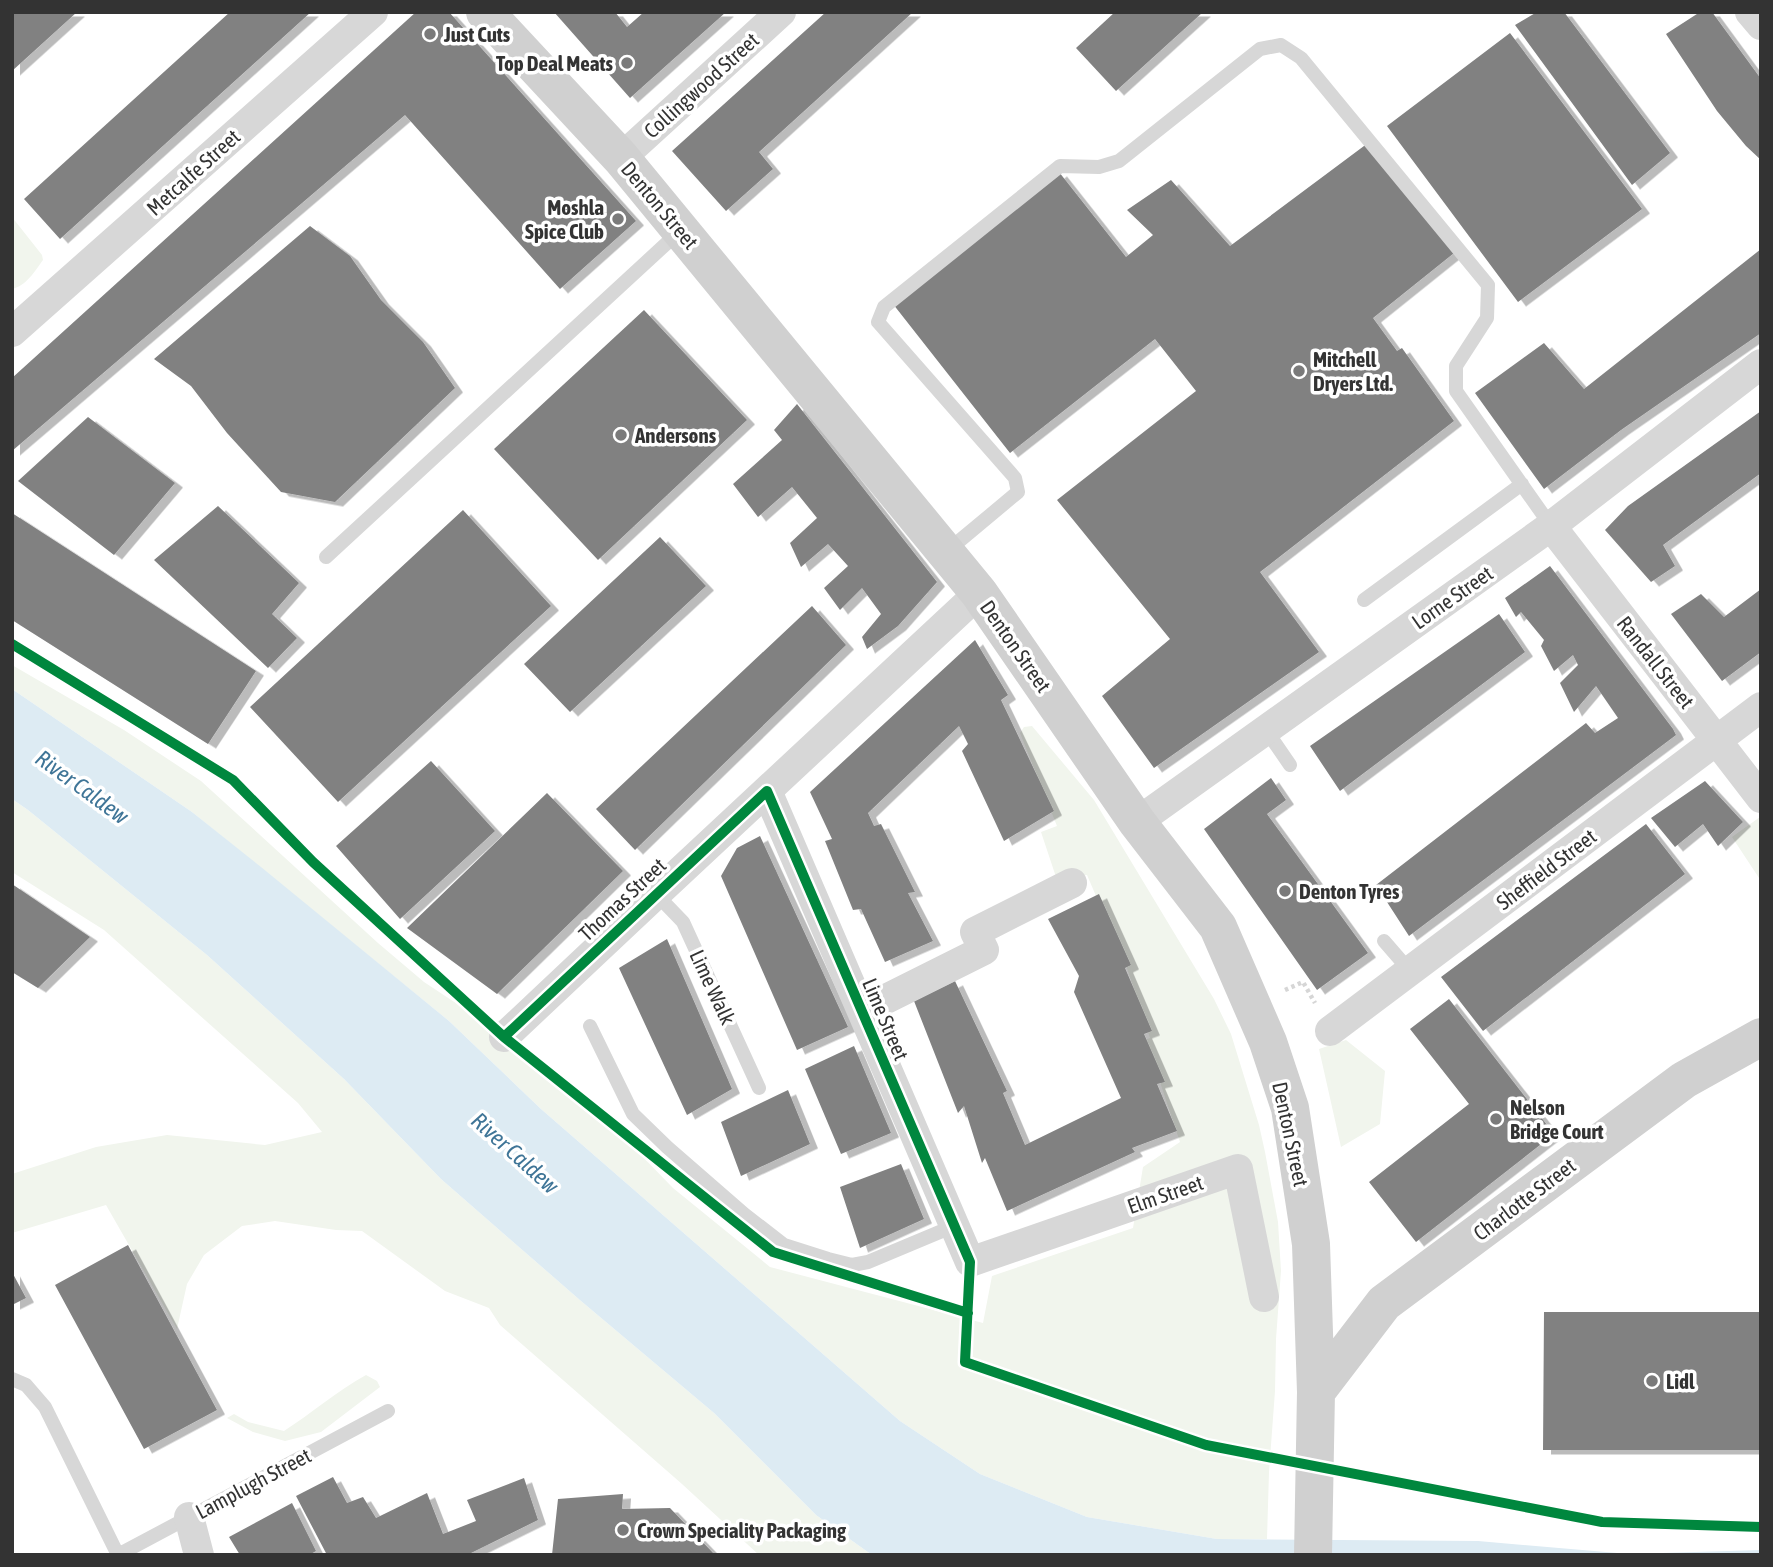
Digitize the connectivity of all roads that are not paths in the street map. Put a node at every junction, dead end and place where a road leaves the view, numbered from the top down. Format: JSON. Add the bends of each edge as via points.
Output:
{"nodes":[{"id":1,"x":373,"y":12,"type":"edge"},
{"id":2,"x":485,"y":12,"type":"edge"},
{"id":3,"x":781,"y":12,"type":"edge"},
{"id":4,"x":1750,"y":12,"type":"edge"},
{"id":5,"x":1761,"y":25,"type":"edge"},
{"id":6,"x":621,"y":158,"type":"junction"},
{"id":7,"x":681,"y":230,"type":"junction"},
{"id":8,"x":14,"y":327,"type":"edge"},
{"id":9,"x":1761,"y":364,"type":"edge"},
{"id":10,"x":1522,"y":484,"type":"junction"},
{"id":11,"x":1551,"y":526,"type":"junction"},
{"id":12,"x":945,"y":552,"type":"junction"},
{"id":13,"x":326,"y":557,"type":"dead end"},
{"id":14,"x":979,"y":593,"type":"junction"},
{"id":15,"x":1364,"y":600,"type":"dead end"},
{"id":16,"x":1761,"y":707,"type":"edge"},
{"id":17,"x":1266,"y":730,"type":"junction"},
{"id":18,"x":1717,"y":740,"type":"junction"},
{"id":19,"x":1290,"y":765,"type":"dead end"},
{"id":20,"x":767,"y":791,"type":"junction"},
{"id":21,"x":1761,"y":798,"type":"edge"},
{"id":22,"x":1137,"y":822,"type":"junction"},
{"id":23,"x":1072,"y":883,"type":"dead end"},
{"id":24,"x":656,"y":894,"type":"junction"},
{"id":25,"x":1384,"y":941,"type":"dead end"},
{"id":26,"x":1410,"y":971,"type":"junction"},
{"id":27,"x":862,"y":1011,"type":"junction"},
{"id":28,"x":590,"y":1026,"type":"dead end"},
{"id":29,"x":1330,"y":1031,"type":"road end"},
{"id":30,"x":504,"y":1037,"type":"dead end"},
{"id":31,"x":1761,"y":1037,"type":"edge"},
{"id":32,"x":759,"y":1088,"type":"dead end"},
{"id":33,"x":954,"y":1226,"type":"junction"},
{"id":34,"x":970,"y":1262,"type":"joint"},
{"id":35,"x":1264,"y":1297,"type":"dead end"},
{"id":36,"x":12,"y":1379,"type":"edge"},
{"id":37,"x":1316,"y":1392,"type":"junction"},
{"id":38,"x":388,"y":1411,"type":"dead end"},
{"id":39,"x":189,"y":1517,"type":"junction"},
{"id":40,"x":118,"y":1555,"type":"edge"},
{"id":41,"x":199,"y":1555,"type":"edge"},
{"id":42,"x":1313,"y":1555,"type":"edge"}],
"edges":[{"from":1,"to":8,"type":"street","name":"Metcalfe Street"},
{"from":2,"to":6,"type":"street","name":"Denton Street"},
{"from":3,"to":6,"type":"street","name":"Collingwood Street"},
{"from":4,"to":5,"type":"street"},
{"from":6,"to":7,"type":"street","name":"Denton Street"},
{"from":7,"to":12,"type":"street","name":"Denton Street"},
{"from":7,"to":13,"type":"lane"},
{"from":9,"to":11,"type":"street","name":"Lorne Street"},
{"from":10,"to":11,"type":"lane"},
{"from":10,"to":12,"type":"lane","via":[[1456,391],[1457,366],[1487,318],[1488,285],[1301,58],[1281,45],[1260,49],[1119,161],[1099,167],[1060,166],[884,307],[878,322],[1015,478],[1018,492]]},
{"from":10,"to":15,"type":"lane"},
{"from":11,"to":17,"type":"street","name":"Lorne Street"},
{"from":11,"to":18,"type":"street","name":"Randall Street"},
{"from":12,"to":14,"type":"street","name":"Denton Street"},
{"from":14,"to":20,"type":"street","name":"Thomas Street"},
{"from":14,"to":22,"type":"street","name":"Denton Street"},
{"from":16,"to":18,"type":"street","name":"Sheffield Street"},
{"from":17,"to":19,"type":"lane"},
{"from":17,"to":22,"type":"street","name":"Lorne Street"},
{"from":18,"to":21,"type":"street","name":"Randall Street"},
{"from":18,"to":26,"type":"street","name":"Sheffield Street"},
{"from":20,"to":24,"type":"street","name":"Thomas Street"},
{"from":20,"to":27,"type":"street","name":"Lime Street"},
{"from":22,"to":37,"type":"street","name":"Denton Street","via":[[1218,927],[1268,1042],[1290,1108],[1311,1244]]},
{"from":23,"to":27,"type":"street","via":[[975,932],[984,950]]},
{"from":24,"to":30,"type":"street","name":"Thomas Street"},
{"from":24,"to":32,"type":"lane","name":"Lime Walk","via":[[683,922]]},
{"from":25,"to":26,"type":"lane"},
{"from":26,"to":29,"type":"street","name":"Sheffield Street"},
{"from":27,"to":33,"type":"street","name":"Lime Street"},
{"from":28,"to":33,"type":"lane","via":[[633,1114],[784,1245],[852,1265]]},
{"from":31,"to":37,"type":"street","name":"Charlotte Street","via":[[1684,1080],[1384,1303]]},
{"from":33,"to":34,"type":"street","name":"Lime Street"},
{"from":34,"to":35,"type":"street","name":"Elm Street","via":[[1238,1169]]},
{"from":36,"to":40,"type":"lane","via":[[26,1385],[45,1407]]},
{"from":37,"to":42,"type":"street","name":"Denton Street"},
{"from":38,"to":39,"type":"lane","name":"Lamplugh Street"},
{"from":39,"to":40,"type":"lane","name":"Lamplugh Street"},
{"from":39,"to":41,"type":"street"}]}
